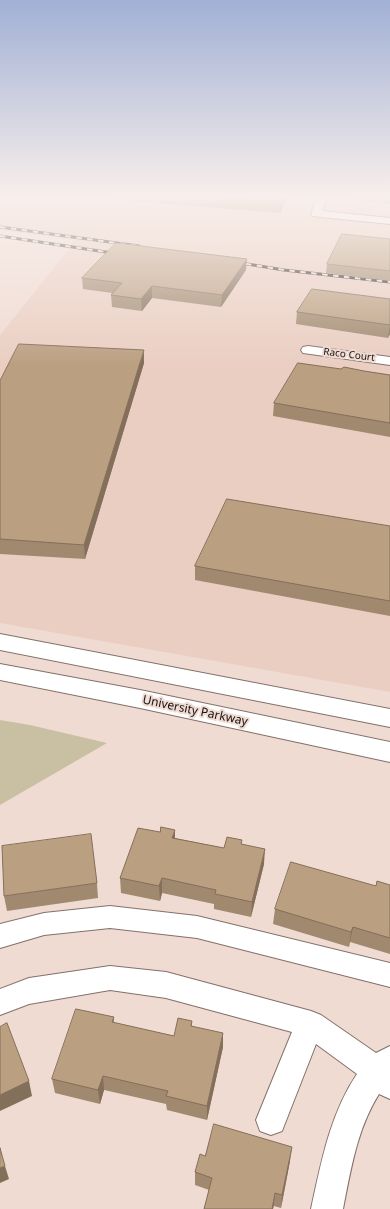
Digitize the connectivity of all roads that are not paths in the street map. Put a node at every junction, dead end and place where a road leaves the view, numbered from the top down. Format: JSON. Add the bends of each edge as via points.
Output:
{"nodes":[{"id":1,"x":308,"y":350,"type":"dead end"},
{"id":2,"x":390,"y":361,"type":"edge"},
{"id":3,"x":0,"y":642,"type":"edge"},
{"id":4,"x":0,"y":672,"type":"edge"},
{"id":5,"x":390,"y":718,"type":"edge"},
{"id":6,"x":390,"y":752,"type":"edge"},
{"id":7,"x":0,"y":936,"type":"edge"},
{"id":8,"x":390,"y":975,"type":"edge"},
{"id":9,"x":0,"y":1002,"type":"edge"},
{"id":10,"x":311,"y":1024,"type":"junction"},
{"id":11,"x":386,"y":1072,"type":"edge"},
{"id":12,"x":271,"y":1120,"type":"dead end"},
{"id":13,"x":327,"y":1209,"type":"edge"}],
"edges":[{"from":1,"to":2,"type":"street","name":"Raco Court"},
{"from":3,"to":5,"type":"highway"},
{"from":4,"to":6,"type":"highway","name":"University Parkway"},
{"from":7,"to":8,"type":"street","via":[[44,924],[110,917],[197,928]]},
{"from":9,"to":10,"type":"street","via":[[29,990],[110,978],[166,985]]},
{"from":10,"to":11,"type":"street"},
{"from":10,"to":12,"type":"street","via":[[296,1054]]},
{"from":11,"to":13,"type":"street","via":[[357,1102],[338,1150]]}]}
